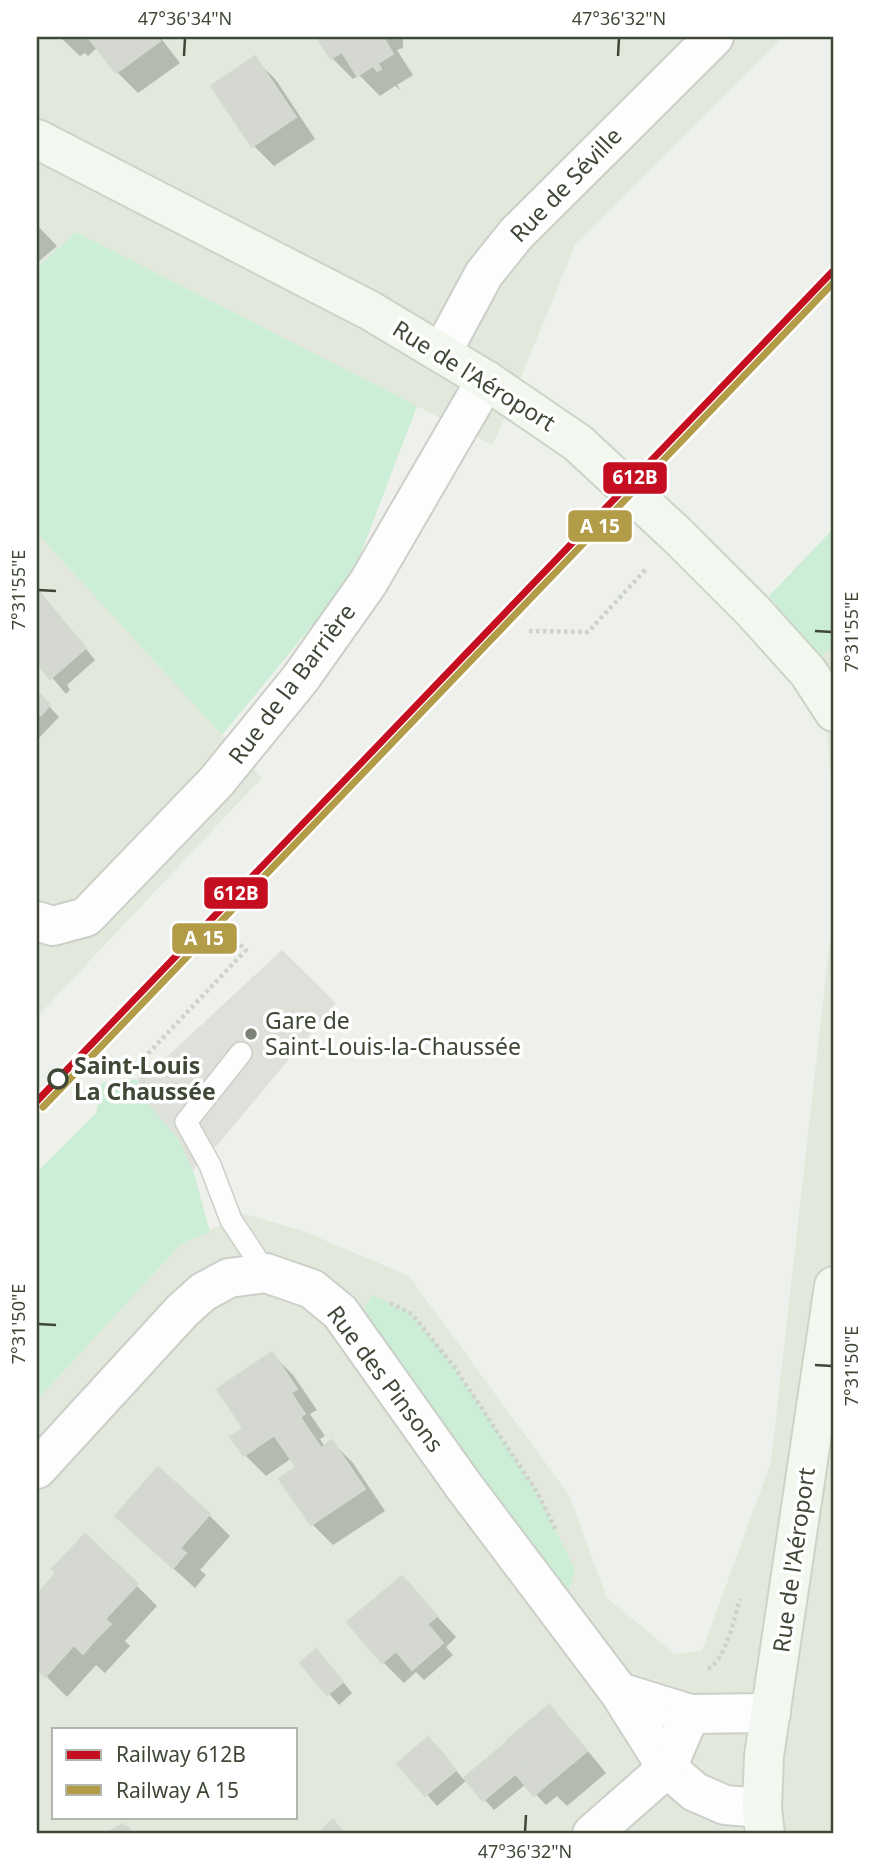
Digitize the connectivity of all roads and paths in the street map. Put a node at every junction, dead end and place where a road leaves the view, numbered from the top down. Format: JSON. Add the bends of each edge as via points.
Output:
{"nodes":[{"id":1,"x":714,"y":37,"type":"edge"},
{"id":2,"x":37,"y":139,"type":"edge"},
{"id":3,"x":442,"y":352,"type":"junction"},
{"id":4,"x":486,"y":380,"type":"junction"},
{"id":5,"x":646,"y":570,"type":"dead end"},
{"id":6,"x":529,"y":631,"type":"dead end"},
{"id":7,"x":834,"y":712,"type":"edge"},
{"id":8,"x":37,"y":921,"type":"edge"},
{"id":9,"x":233,"y":938,"type":"dead end"},
{"id":10,"x":241,"y":1054,"type":"dead end"},
{"id":11,"x":186,"y":1122,"type":"junction"},
{"id":12,"x":266,"y":1273,"type":"junction"},
{"id":13,"x":834,"y":1286,"type":"edge"},
{"id":14,"x":382,"y":1300,"type":"dead end"},
{"id":15,"x":37,"y":1469,"type":"edge"},
{"id":16,"x":559,"y":1537,"type":"dead end"},
{"id":17,"x":743,"y":1590,"type":"dead end"},
{"id":18,"x":706,"y":1670,"type":"dead end"},
{"id":19,"x":619,"y":1692,"type":"junction"},
{"id":20,"x":771,"y":1713,"type":"junction"},
{"id":21,"x":690,"y":1714,"type":"junction"},
{"id":22,"x":667,"y":1768,"type":"junction"},
{"id":23,"x":764,"y":1821,"type":"edge"},
{"id":24,"x":592,"y":1834,"type":"edge"}],
"edges":[{"from":1,"to":3,"type":"street","name":"Rue de Séville","via":[[516,234],[484,274]]},
{"from":2,"to":3,"type":"main road","name":"Rue de l'Aéroport"},
{"from":3,"to":4,"type":"main road","name":"Rue de l'Aéroport"},
{"from":4,"to":7,"type":"main road","name":"Rue de l'Aéroport","via":[[578,443],[676,534],[808,672]]},
{"from":4,"to":8,"type":"street","name":"Rue de la Barrière","via":[[368,583],[300,679],[216,782],[86,917],[53,926]]},
{"from":5,"to":6,"type":"path","via":[[589,632]]},
{"from":9,"to":11,"type":"path","via":[[246,950],[141,1061],[144,1084]]},
{"from":10,"to":11,"type":"lane"},
{"from":11,"to":12,"type":"lane","via":[[210,1165],[231,1220]]},
{"from":12,"to":15,"type":"street","name":"Rue des Pinsons","via":[[229,1278],[203,1293]]},
{"from":12,"to":19,"type":"street","name":"Rue des Pinsons","via":[[313,1289],[340,1312]]},
{"from":13,"to":20,"type":"main road","name":"Rue de l'Aéroport"},
{"from":14,"to":16,"type":"path","via":[[412,1314],[455,1368],[537,1492]]},
{"from":17,"to":18,"type":"path","via":[[716,1665]]},
{"from":19,"to":21,"type":"street"},
{"from":19,"to":22,"type":"street","name":"Rue des Pinsons"},
{"from":20,"to":21,"type":"street"},
{"from":20,"to":23,"type":"main road","name":"Rue de l'Aéroport","via":[[764,1756]]},
{"from":21,"to":22,"type":"street"},
{"from":22,"to":23,"type":"street","name":"Rue des Pinsons","via":[[695,1792]]},
{"from":22,"to":24,"type":"street"}]}
